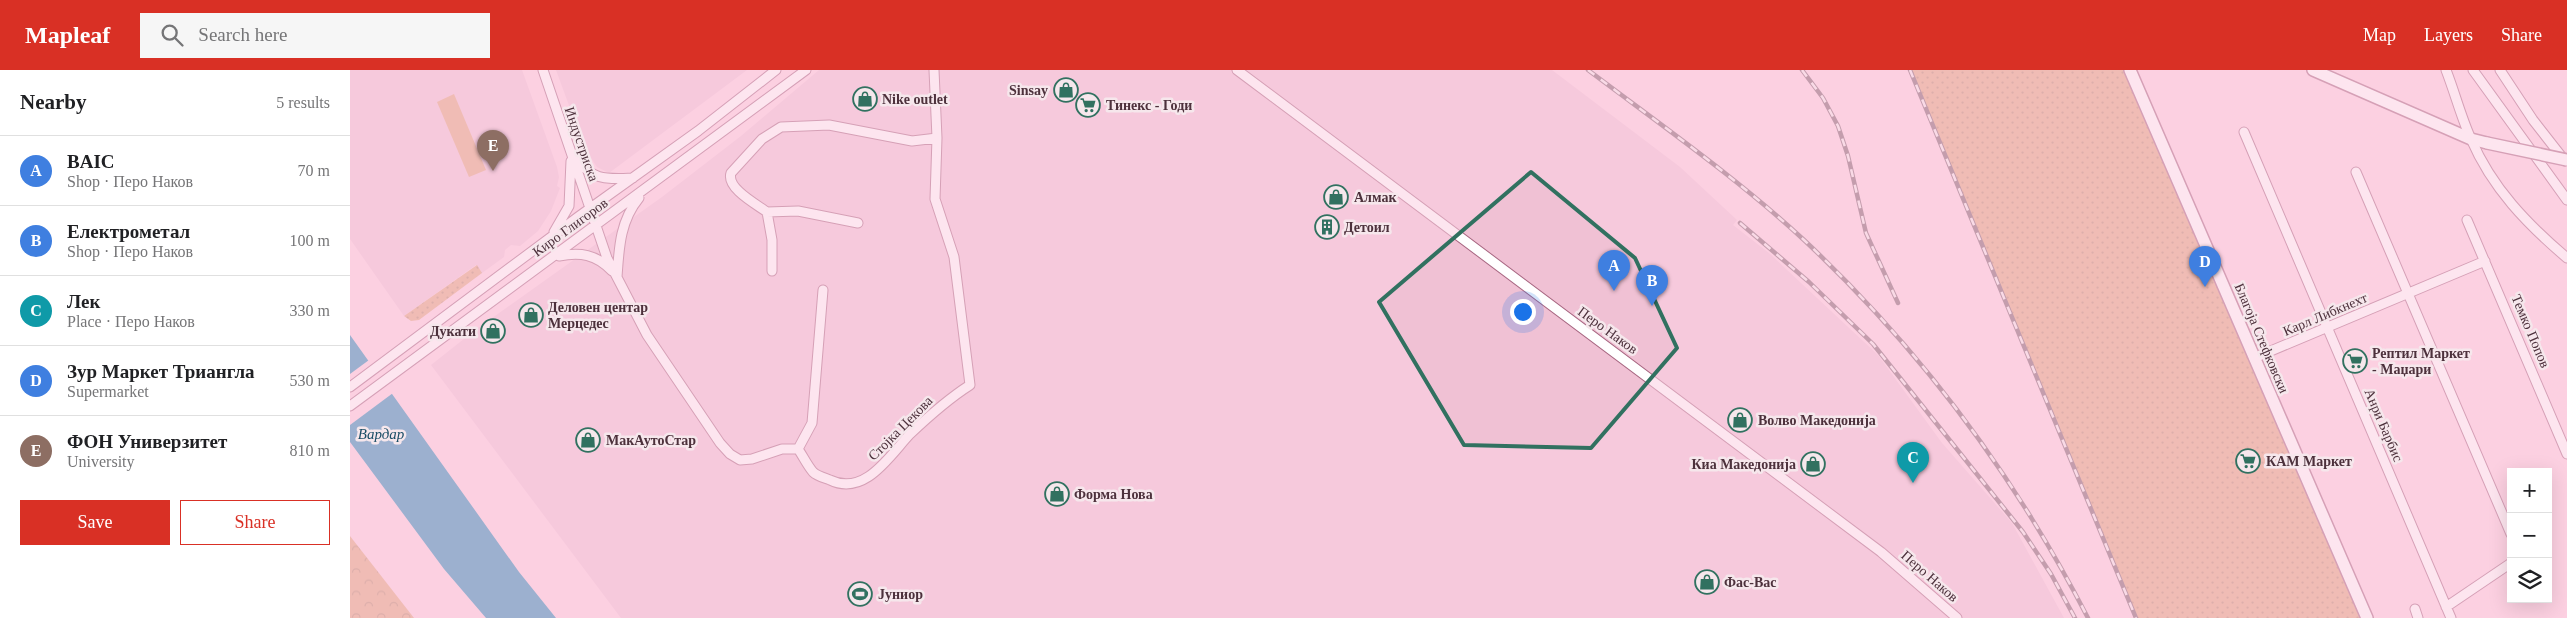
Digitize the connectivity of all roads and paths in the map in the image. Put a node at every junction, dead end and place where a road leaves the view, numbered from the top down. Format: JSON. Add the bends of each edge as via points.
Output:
{"nodes":[{"id":1,"x":543,"y":70,"type":"edge"},
{"id":2,"x":776,"y":70,"type":"edge"},
{"id":3,"x":806,"y":70,"type":"edge"},
{"id":4,"x":934,"y":70,"type":"edge"},
{"id":5,"x":1237,"y":70,"type":"edge"},
{"id":6,"x":2130,"y":70,"type":"edge"},
{"id":7,"x":2313,"y":70,"type":"edge"},
{"id":8,"x":2446,"y":70,"type":"edge"},
{"id":9,"x":2473,"y":70,"type":"edge"},
{"id":10,"x":2500,"y":70,"type":"edge"},
{"id":11,"x":2244,"y":132,"type":"dead end"},
{"id":12,"x":937,"y":138,"type":"junction"},
{"id":13,"x":2471,"y":139,"type":"junction"},
{"id":14,"x":571,"y":151,"type":"junction"},
{"id":15,"x":2567,"y":162,"type":"edge"},
{"id":16,"x":2356,"y":172,"type":"dead end"},
{"id":17,"x":634,"y":178,"type":"junction"},
{"id":18,"x":650,"y":184,"type":"junction"},
{"id":19,"x":2567,"y":200,"type":"edge"},
{"id":20,"x":590,"y":208,"type":"junction"},
{"id":21,"x":767,"y":212,"type":"junction"},
{"id":22,"x":2467,"y":220,"type":"dead end"},
{"id":23,"x":858,"y":223,"type":"dead end"},
{"id":24,"x":596,"y":226,"type":"junction"},
{"id":25,"x":546,"y":242,"type":"junction"},
{"id":26,"x":554,"y":257,"type":"junction"},
{"id":27,"x":2567,"y":258,"type":"edge"},
{"id":28,"x":2486,"y":261,"type":"junction"},
{"id":29,"x":772,"y":271,"type":"dead end"},
{"id":30,"x":617,"y":277,"type":"junction"},
{"id":31,"x":823,"y":290,"type":"dead end"},
{"id":32,"x":2407,"y":294,"type":"junction"},
{"id":33,"x":2328,"y":328,"type":"junction"},
{"id":34,"x":2254,"y":358,"type":"junction"},
{"id":35,"x":350,"y":387,"type":"edge"},
{"id":36,"x":350,"y":406,"type":"edge"},
{"id":37,"x":798,"y":449,"type":"junction"},
{"id":38,"x":2567,"y":454,"type":"edge"},
{"id":39,"x":2507,"y":525,"type":"edge"},
{"id":40,"x":2507,"y":566,"type":"edge"},
{"id":41,"x":2446,"y":607,"type":"junction"},
{"id":42,"x":2414,"y":609,"type":"dead end"},
{"id":43,"x":1957,"y":618,"type":"edge"},
{"id":44,"x":2367,"y":618,"type":"edge"},
{"id":45,"x":2418,"y":618,"type":"edge"},
{"id":46,"x":2451,"y":618,"type":"edge"}],
"edges":[{"from":1,"to":14,"type":"street","name":"Индустриска"},
{"from":2,"to":17,"type":"street","name":"Киро Глигоров"},
{"from":3,"to":18,"type":"street","name":"Киро Глигоров"},
{"from":4,"to":12,"type":"street","name":"Стојка Цекова"},
{"from":5,"to":43,"type":"street","name":"Перо Наков","via":[[1874,547]]},
{"from":6,"to":34,"type":"main road","name":"Благоја Стефковски"},
{"from":7,"to":13,"type":"main road"},
{"from":8,"to":13,"type":"street"},
{"from":9,"to":19,"type":"street"},
{"from":10,"to":15,"type":"street","via":[[2533,120]]},
{"from":11,"to":33,"type":"street","name":"Анри Барбис"},
{"from":12,"to":21,"type":"street","via":[[912,141],[829,125],[781,127],[762,139],[730,177],[732,185]]},
{"from":12,"to":37,"type":"street","name":"Стојка Цекова","via":[[935,199],[954,257],[970,385],[940,407],[881,467],[869,477],[852,484],[837,484],[814,473]]},
{"from":13,"to":15,"type":"main road","bridge":true},
{"from":13,"to":27,"type":"street","via":[[2491,178],[2508,201],[2537,233]]},
{"from":14,"to":17,"type":"street","via":[[581,165],[601,179]]},
{"from":14,"to":20,"type":"street","name":"Индустриска"},
{"from":14,"to":25,"type":"street","via":[[569,206]]},
{"from":16,"to":32,"type":"street"},
{"from":17,"to":20,"type":"street","name":"Киро Глигоров"},
{"from":18,"to":24,"type":"street","name":"Киро Глигоров"},
{"from":18,"to":30,"type":"street","via":[[628,213],[620,240]]},
{"from":20,"to":24,"type":"street","name":"Индустриска"},
{"from":20,"to":25,"type":"street","name":"Киро Глигоров"},
{"from":21,"to":23,"type":"street","via":[[798,210]]},
{"from":21,"to":29,"type":"street","via":[[772,240]]},
{"from":22,"to":28,"type":"street","name":"Темко Попов"},
{"from":24,"to":26,"type":"street","name":"Киро Глигоров"},
{"from":24,"to":30,"type":"street"},
{"from":25,"to":35,"type":"street","name":"Киро Глигоров"},
{"from":26,"to":30,"type":"street","via":[[583,253],[597,259]]},
{"from":26,"to":36,"type":"street","name":"Киро Глигоров"},
{"from":28,"to":32,"type":"street","name":"Карл Либкнехт"},
{"from":28,"to":38,"type":"street","name":"Темко Попов"},
{"from":30,"to":37,"type":"street","via":[[668,369],[730,454],[740,460],[782,449]]},
{"from":31,"to":37,"type":"street","via":[[812,423]]},
{"from":32,"to":33,"type":"street","name":"Карл Либкнехт"},
{"from":32,"to":39,"type":"street"},
{"from":33,"to":34,"type":"street","name":"Карл Либкнехт"},
{"from":33,"to":41,"type":"street","name":"Анри Барбис"},
{"from":34,"to":44,"type":"main road","name":"Благоја Стефковски"},
{"from":40,"to":41,"type":"street"},
{"from":41,"to":46,"type":"street","name":"Анри Барбис"},
{"from":42,"to":45,"type":"street"}]}
